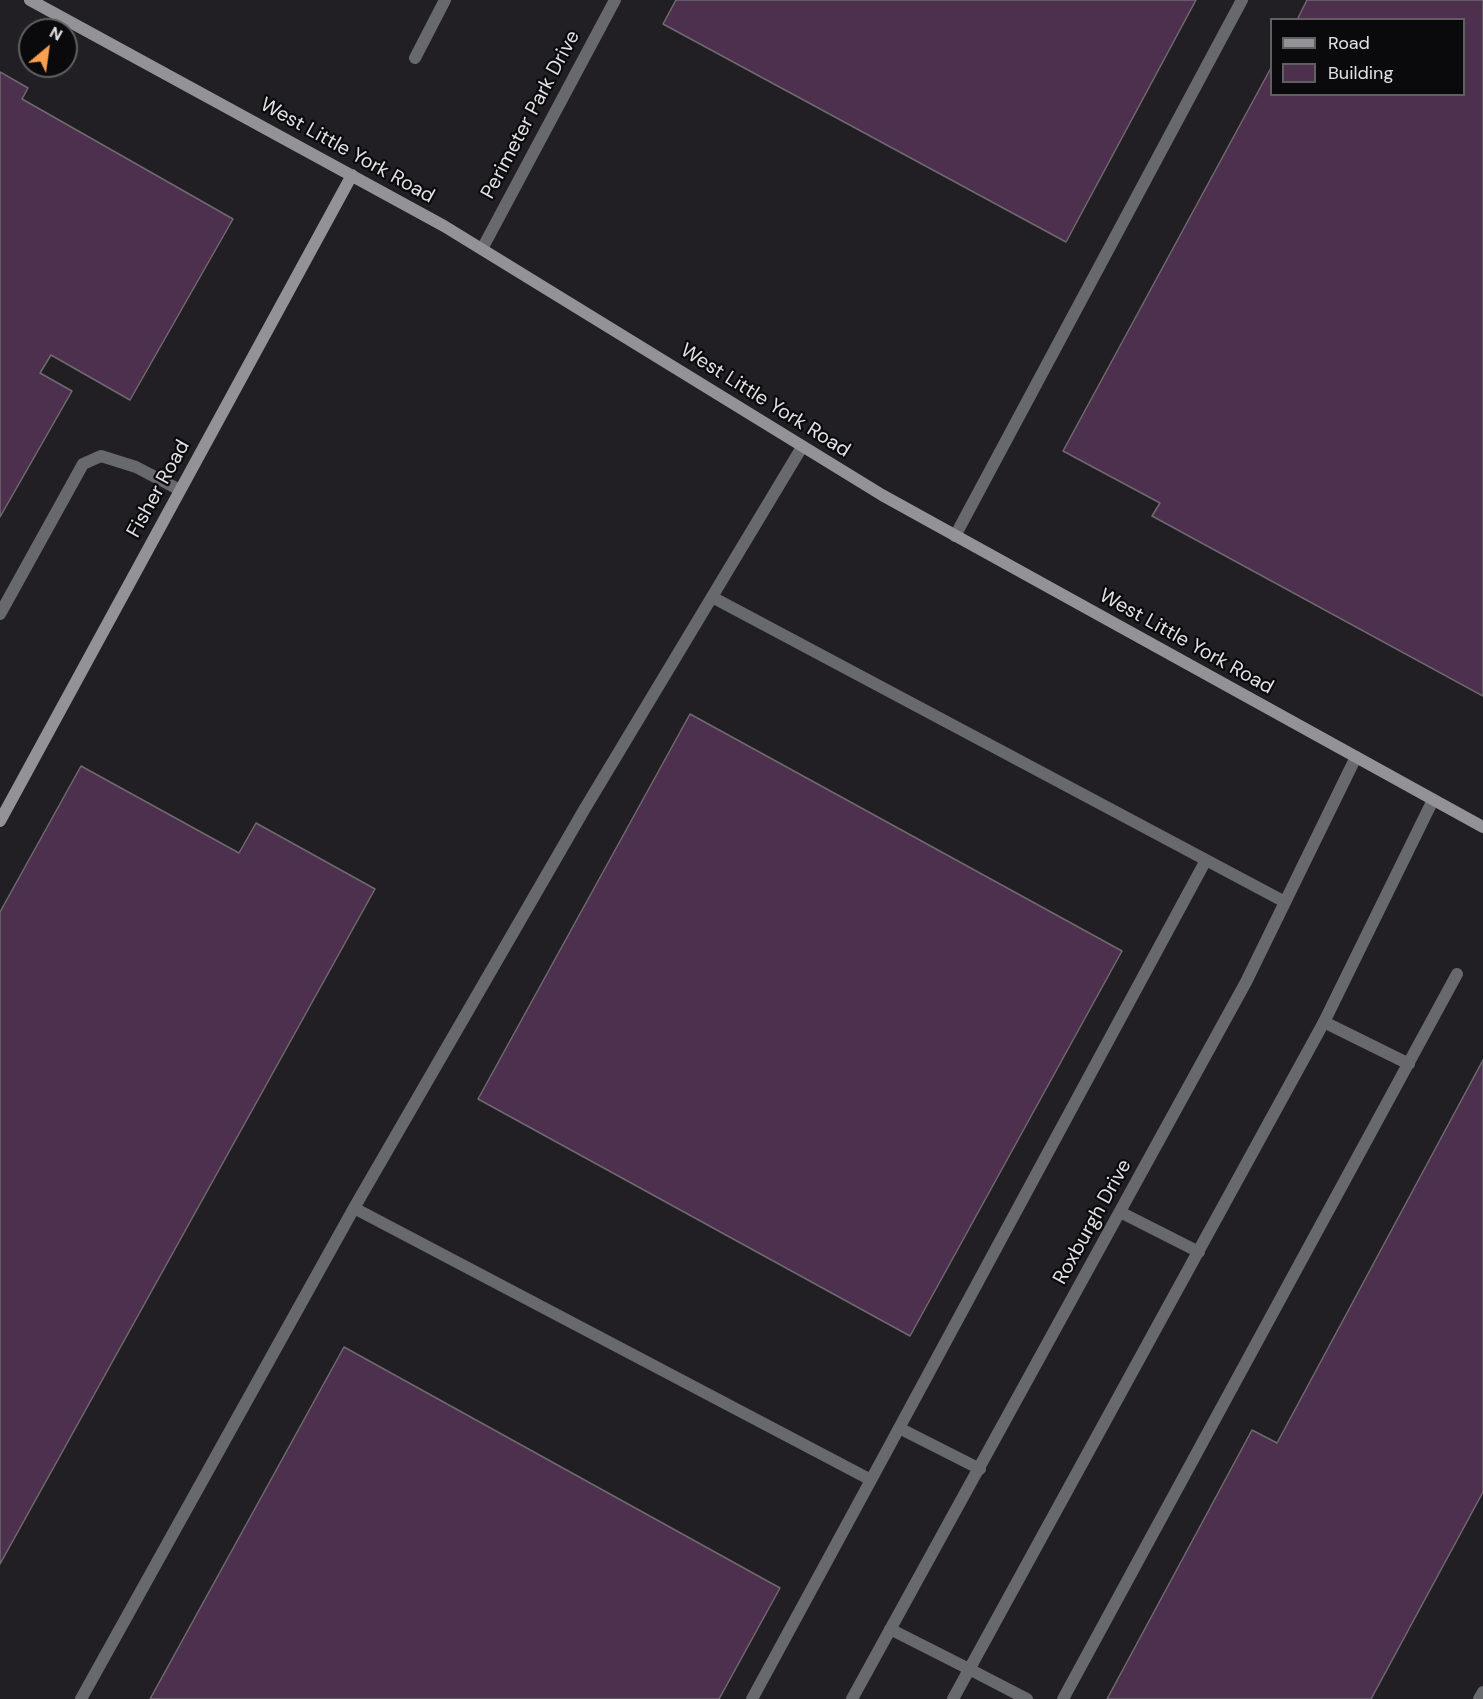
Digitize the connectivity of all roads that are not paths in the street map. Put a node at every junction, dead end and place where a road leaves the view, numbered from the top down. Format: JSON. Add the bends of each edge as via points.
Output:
{"nodes":[{"id":1,"x":30,"y":0,"type":"edge"},
{"id":2,"x":445,"y":0,"type":"edge"},
{"id":3,"x":615,"y":0,"type":"edge"},
{"id":4,"x":1242,"y":0,"type":"edge"},
{"id":5,"x":416,"y":58,"type":"dead end"},
{"id":6,"x":352,"y":175,"type":"junction"},
{"id":7,"x":482,"y":249,"type":"junction"},
{"id":8,"x":802,"y":447,"type":"junction"},
{"id":9,"x":180,"y":490,"type":"junction"},
{"id":10,"x":955,"y":536,"type":"junction"},
{"id":11,"x":712,"y":597,"type":"junction"},
{"id":12,"x":0,"y":614,"type":"edge"},
{"id":13,"x":1356,"y":758,"type":"junction"},
{"id":14,"x":1433,"y":800,"type":"junction"},
{"id":15,"x":0,"y":821,"type":"edge"},
{"id":16,"x":1483,"y":827,"type":"edge"},
{"id":17,"x":1206,"y":860,"type":"junction"},
{"id":18,"x":1285,"y":902,"type":"junction"},
{"id":19,"x":1457,"y":974,"type":"dead end"},
{"id":20,"x":1324,"y":1022,"type":"junction"},
{"id":21,"x":1408,"y":1065,"type":"junction"},
{"id":22,"x":354,"y":1208,"type":"junction"},
{"id":23,"x":1120,"y":1212,"type":"junction"},
{"id":24,"x":1199,"y":1252,"type":"junction"},
{"id":25,"x":898,"y":1428,"type":"junction"},
{"id":26,"x":980,"y":1469,"type":"junction"},
{"id":27,"x":871,"y":1480,"type":"junction"},
{"id":28,"x":890,"y":1629,"type":"junction"},
{"id":29,"x":969,"y":1669,"type":"junction"},
{"id":30,"x":1483,"y":1692,"type":"edge"},
{"id":31,"x":81,"y":1699,"type":"edge"},
{"id":32,"x":752,"y":1699,"type":"edge"},
{"id":33,"x":852,"y":1699,"type":"edge"},
{"id":34,"x":953,"y":1699,"type":"edge"},
{"id":35,"x":1027,"y":1699,"type":"edge"},
{"id":36,"x":1063,"y":1699,"type":"edge"},
{"id":37,"x":1479,"y":1699,"type":"edge"}],
"edges":[{"from":1,"to":6,"type":"main road","name":"West Little York Road"},
{"from":2,"to":5,"type":"street"},
{"from":3,"to":7,"type":"street","name":"Perimeter Park Drive"},
{"from":4,"to":10,"type":"street"},
{"from":6,"to":7,"type":"main road","name":"West Little York Road"},
{"from":6,"to":9,"type":"main road","name":"Fisher Road"},
{"from":7,"to":8,"type":"main road","name":"West Little York Road"},
{"from":8,"to":10,"type":"main road","name":"West Little York Road"},
{"from":8,"to":11,"type":"street"},
{"from":9,"to":12,"type":"street","via":[[136,466],[101,456],[83,464]]},
{"from":9,"to":15,"type":"main road","name":"Fisher Road"},
{"from":10,"to":13,"type":"main road","name":"West Little York Road"},
{"from":11,"to":17,"type":"street"},
{"from":11,"to":22,"type":"street"},
{"from":13,"to":14,"type":"main road","name":"West Little York Road"},
{"from":13,"to":18,"type":"street","name":"Roxburgh Drive"},
{"from":14,"to":16,"type":"main road","name":"West Little York Road"},
{"from":14,"to":20,"type":"street"},
{"from":17,"to":18,"type":"street"},
{"from":17,"to":25,"type":"street"},
{"from":18,"to":23,"type":"street","name":"Roxburgh Drive","via":[[1246,982]]},
{"from":19,"to":21,"type":"street"},
{"from":20,"to":21,"type":"street"},
{"from":20,"to":24,"type":"street"},
{"from":21,"to":36,"type":"street"},
{"from":22,"to":27,"type":"street"},
{"from":22,"to":31,"type":"street"},
{"from":23,"to":24,"type":"street"},
{"from":23,"to":26,"type":"street","name":"Roxburgh Drive"},
{"from":24,"to":29,"type":"street"},
{"from":25,"to":26,"type":"street"},
{"from":25,"to":27,"type":"street"},
{"from":26,"to":28,"type":"street","name":"Roxburgh Drive"},
{"from":27,"to":32,"type":"street"},
{"from":28,"to":29,"type":"street"},
{"from":28,"to":33,"type":"street","name":"Roxburgh Drive"},
{"from":29,"to":34,"type":"street"},
{"from":29,"to":35,"type":"street"},
{"from":30,"to":37,"type":"street"}]}
